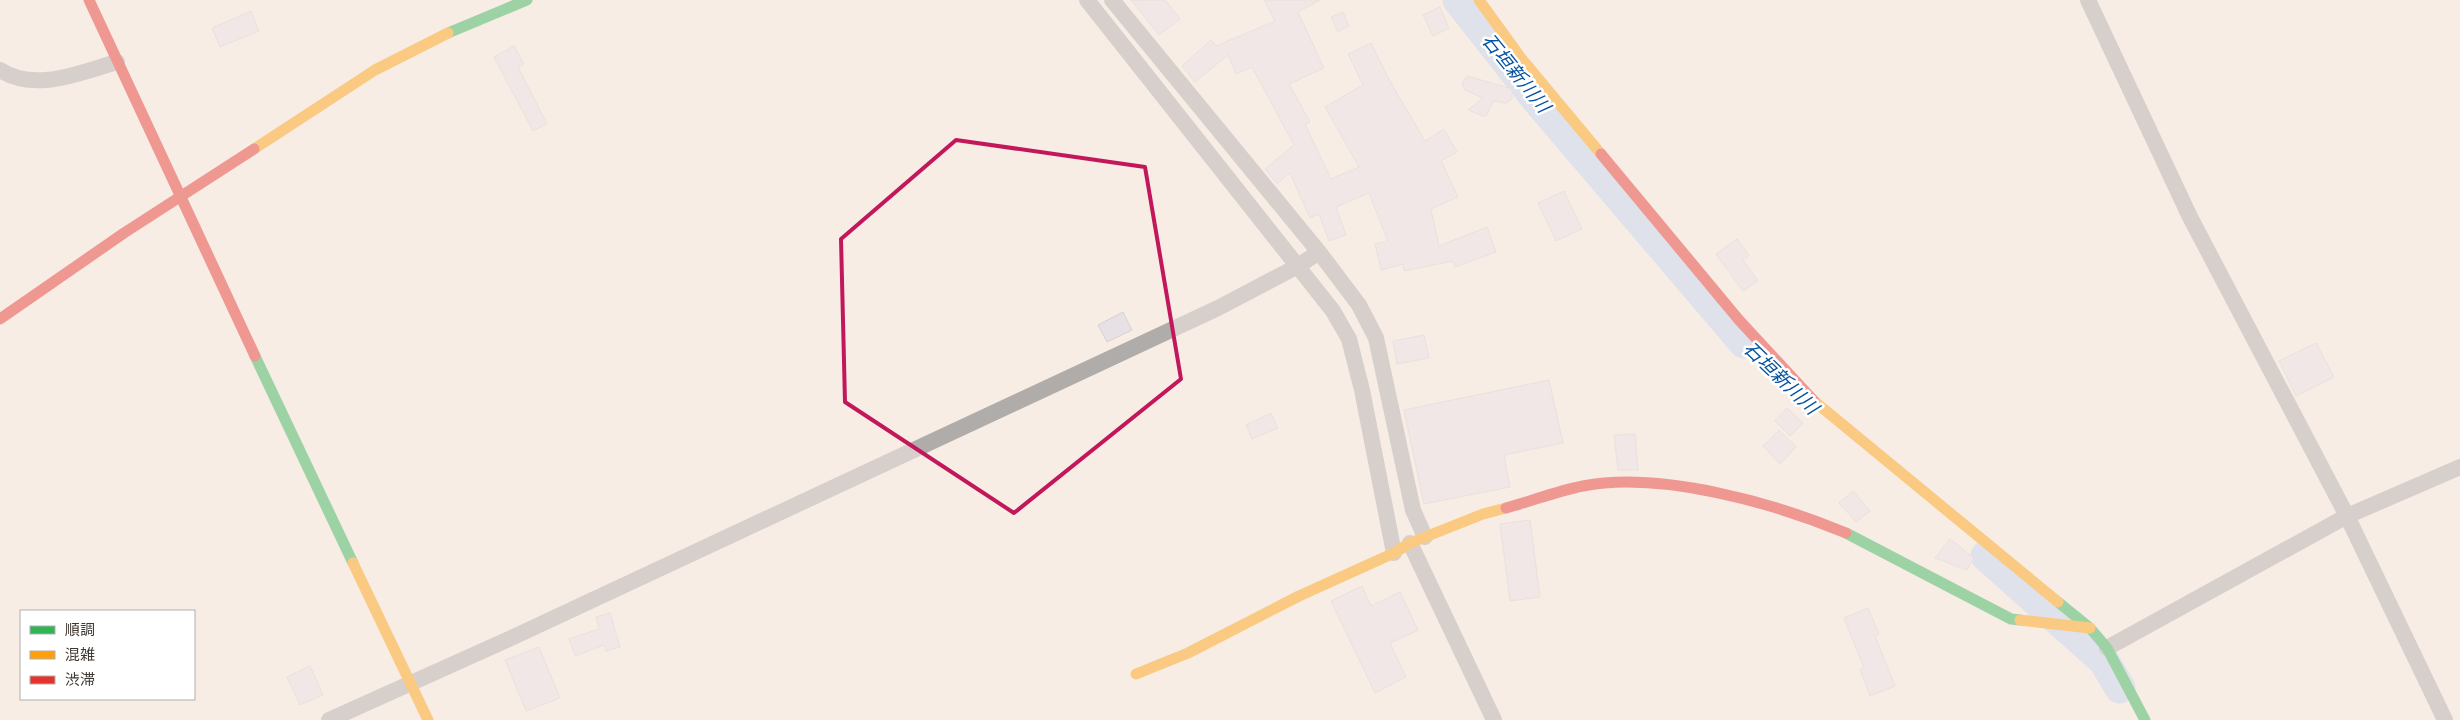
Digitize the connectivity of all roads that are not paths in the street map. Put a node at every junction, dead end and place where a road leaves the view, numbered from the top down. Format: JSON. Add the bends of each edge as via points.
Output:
{"nodes":[{"id":1,"x":89,"y":0,"type":"edge"},
{"id":2,"x":527,"y":0,"type":"edge"},
{"id":3,"x":1087,"y":0,"type":"edge"},
{"id":4,"x":1112,"y":0,"type":"edge"},
{"id":5,"x":1479,"y":0,"type":"edge"},
{"id":6,"x":2088,"y":0,"type":"edge"},
{"id":7,"x":117,"y":62,"type":"junction"},
{"id":8,"x":0,"y":70,"type":"edge"},
{"id":9,"x":179,"y":197,"type":"junction"},
{"id":10,"x":1319,"y":252,"type":"junction"},
{"id":11,"x":1298,"y":266,"type":"junction"},
{"id":12,"x":0,"y":319,"type":"edge"},
{"id":13,"x":2460,"y":467,"type":"edge"},
{"id":14,"x":2347,"y":516,"type":"junction"},
{"id":15,"x":1418,"y":540,"type":"junction"},
{"id":16,"x":1394,"y":553,"type":"junction"},
{"id":17,"x":2090,"y":628,"type":"junction"},
{"id":18,"x":2107,"y":648,"type":"junction"},
{"id":19,"x":1136,"y":674,"type":"dead end"},
{"id":20,"x":410,"y":682,"type":"junction"},
{"id":21,"x":329,"y":720,"type":"edge"},
{"id":22,"x":428,"y":720,"type":"edge"},
{"id":23,"x":1494,"y":720,"type":"edge"},
{"id":24,"x":2145,"y":720,"type":"edge"},
{"id":25,"x":2445,"y":720,"type":"edge"}],
"edges":[{"from":1,"to":7,"type":"street"},
{"from":2,"to":9,"type":"street","via":[[459,28],[375,70]]},
{"from":3,"to":11,"type":"street"},
{"from":4,"to":10,"type":"street"},
{"from":5,"to":17,"type":"street","via":[[1521,58],[1739,320],[1817,405]]},
{"from":6,"to":14,"type":"street","via":[[2190,217]]},
{"from":7,"to":8,"type":"street","via":[[43,82],[8,75]]},
{"from":7,"to":9,"type":"street"},
{"from":9,"to":12,"type":"street"},
{"from":9,"to":20,"type":"street"},
{"from":10,"to":11,"type":"street"},
{"from":10,"to":15,"type":"street","via":[[1358,305],[1376,338]]},
{"from":11,"to":16,"type":"street","via":[[1333,311],[1349,339]]},
{"from":11,"to":20,"type":"street","via":[[1218,308]]},
{"from":13,"to":14,"type":"street"},
{"from":14,"to":18,"type":"street"},
{"from":14,"to":25,"type":"street"},
{"from":15,"to":16,"type":"street"},
{"from":15,"to":17,"type":"street","via":[[1483,514],[1584,486],[1634,483],[1688,488],[1812,519],[2012,619]]},
{"from":15,"to":23,"type":"street"},
{"from":16,"to":19,"type":"street","via":[[1298,596],[1188,653]]},
{"from":17,"to":18,"type":"street"},
{"from":18,"to":24,"type":"street"},
{"from":20,"to":21,"type":"street"},
{"from":20,"to":22,"type":"street"}]}
